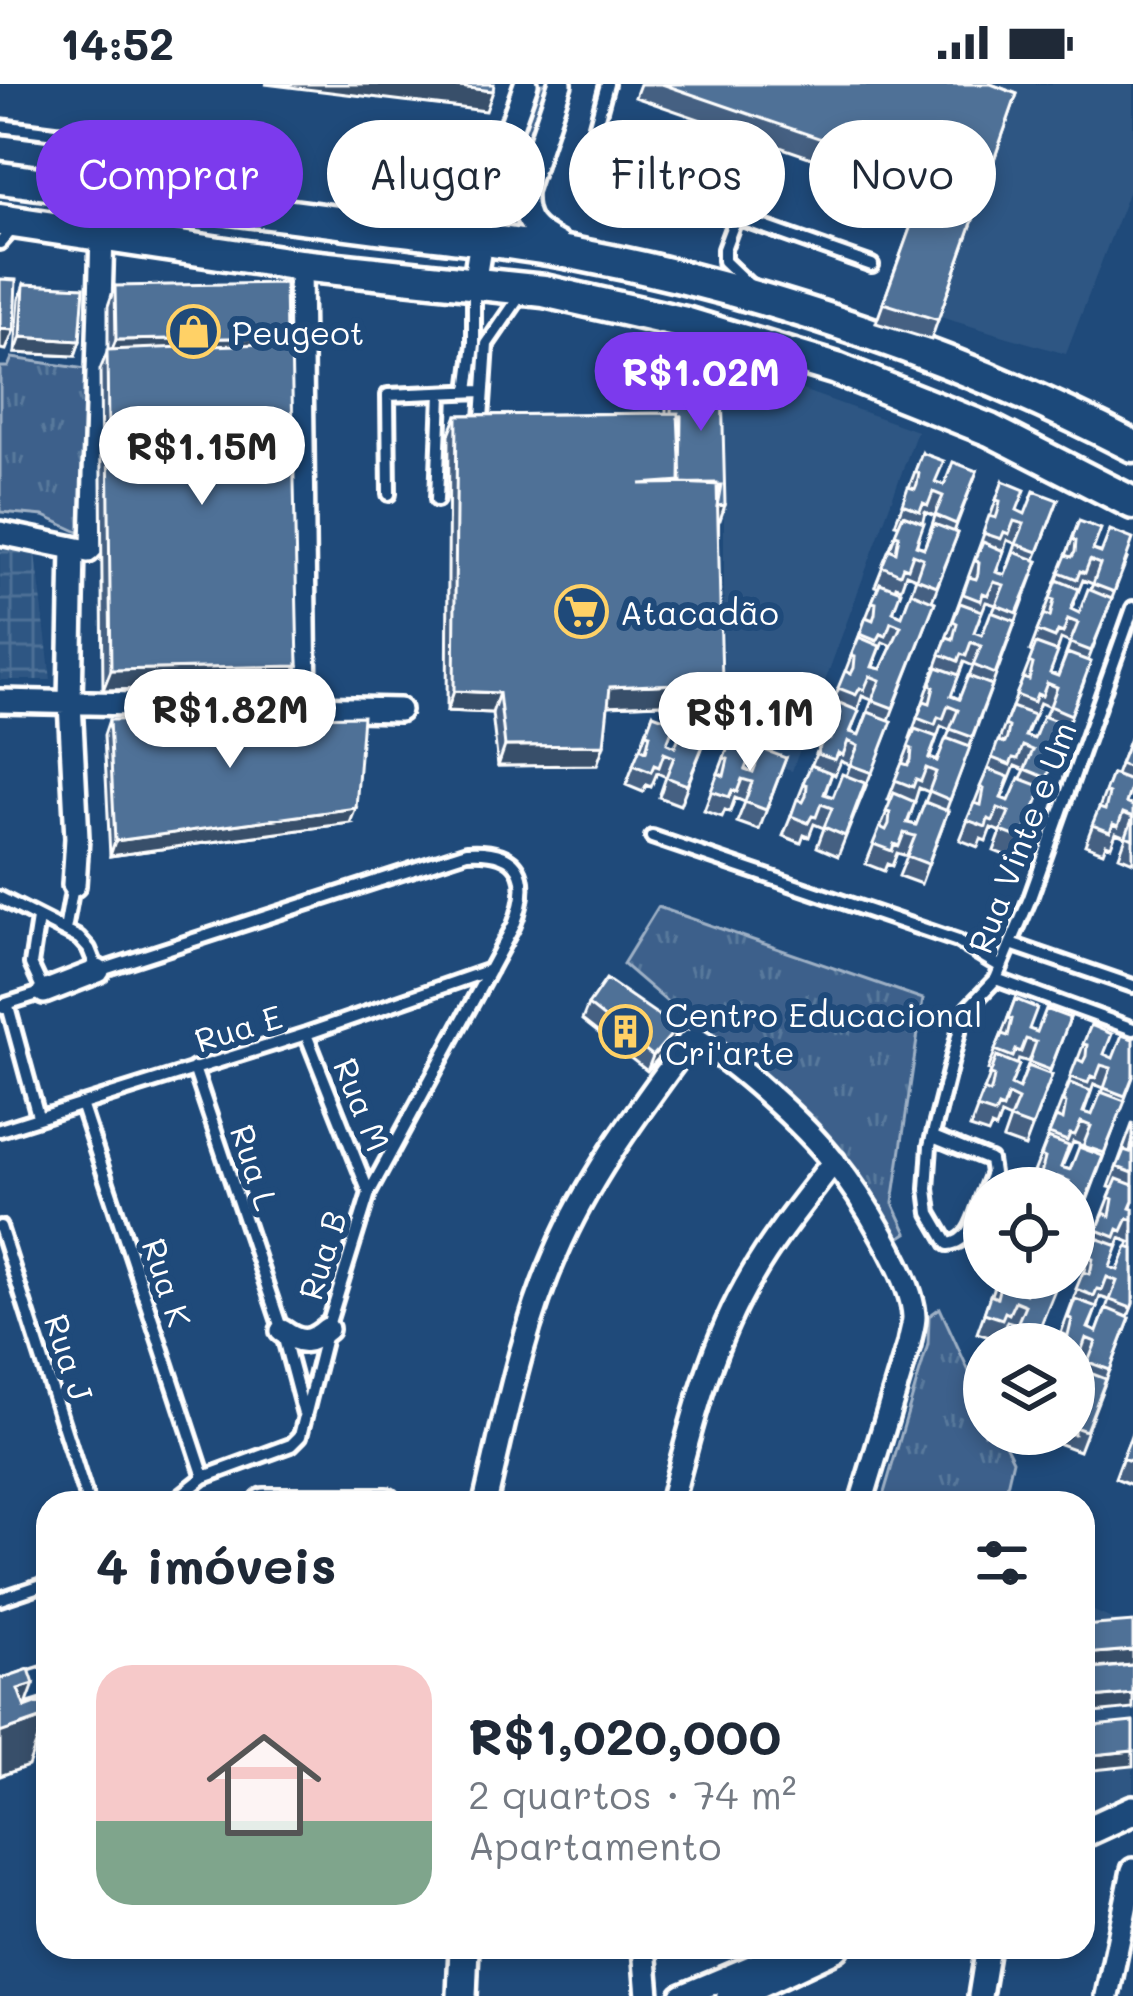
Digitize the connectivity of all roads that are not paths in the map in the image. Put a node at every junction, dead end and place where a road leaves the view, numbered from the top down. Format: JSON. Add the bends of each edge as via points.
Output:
{"nodes":[{"id":1,"x":526,"y":84,"type":"edge"},
{"id":2,"x":560,"y":84,"type":"edge"},
{"id":3,"x":607,"y":84,"type":"edge"},
{"id":4,"x":512,"y":120,"type":"edge"},
{"id":5,"x":597,"y":120,"type":"edge"},
{"id":6,"x":0,"y":126,"type":"edge"},
{"id":7,"x":36,"y":131,"type":"edge"},
{"id":8,"x":0,"y":178,"type":"edge"},
{"id":9,"x":431,"y":228,"type":"edge"},
{"id":10,"x":481,"y":228,"type":"edge"},
{"id":11,"x":732,"y":228,"type":"edge"},
{"id":12,"x":767,"y":228,"type":"edge"},
{"id":13,"x":6,"y":229,"type":"edge"},
{"id":14,"x":426,"y":233,"type":"junction"},
{"id":15,"x":102,"y":234,"type":"junction"},
{"id":16,"x":479,"y":238,"type":"junction"},
{"id":17,"x":581,"y":255,"type":"junction"},
{"id":18,"x":300,"y":265,"type":"junction"},
{"id":19,"x":872,"y":265,"type":"dead end"},
{"id":20,"x":474,"y":284,"type":"junction"},
{"id":21,"x":526,"y":289,"type":"junction"},
{"id":22,"x":781,"y":308,"type":"junction"},
{"id":23,"x":482,"y":391,"type":"junction"},
{"id":24,"x":441,"y":392,"type":"junction"},
{"id":25,"x":468,"y":392,"type":"junction"},
{"id":26,"x":482,"y":419,"type":"edge"},
{"id":27,"x":1133,"y":446,"type":"edge"},
{"id":28,"x":388,"y":494,"type":"dead end"},
{"id":29,"x":437,"y":500,"type":"dead end"},
{"id":30,"x":1133,"y":503,"type":"edge"},
{"id":31,"x":11,"y":534,"type":"edge"},
{"id":32,"x":73,"y":548,"type":"junction"},
{"id":33,"x":1133,"y":608,"type":"edge"},
{"id":34,"x":0,"y":700,"type":"edge"},
{"id":35,"x":70,"y":703,"type":"junction"},
{"id":36,"x":399,"y":710,"type":"dead end"},
{"id":37,"x":305,"y":711,"type":"junction"},
{"id":38,"x":652,"y":837,"type":"dead end"},
{"id":39,"x":74,"y":884,"type":"joint"},
{"id":40,"x":0,"y":898,"type":"edge"},
{"id":41,"x":38,"y":919,"type":"junction"},
{"id":42,"x":64,"y":930,"type":"junction"},
{"id":43,"x":1011,"y":944,"type":"junction"},
{"id":44,"x":98,"y":970,"type":"junction"},
{"id":45,"x":490,"y":970,"type":"junction"},
{"id":46,"x":999,"y":973,"type":"junction"},
{"id":47,"x":1133,"y":986,"type":"edge"},
{"id":48,"x":44,"y":992,"type":"junction"},
{"id":49,"x":3,"y":1007,"type":"edge"},
{"id":50,"x":1133,"y":1029,"type":"edge"},
{"id":51,"x":306,"y":1034,"type":"junction"},
{"id":52,"x":194,"y":1069,"type":"junction"},
{"id":53,"x":80,"y":1104,"type":"junction"},
{"id":54,"x":38,"y":1116,"type":"junction"},
{"id":55,"x":0,"y":1130,"type":"edge"},
{"id":56,"x":932,"y":1141,"type":"junction"},
{"id":57,"x":834,"y":1161,"type":"junction"},
{"id":58,"x":991,"y":1167,"type":"edge"},
{"id":59,"x":369,"y":1193,"type":"junction"},
{"id":60,"x":0,"y":1227,"type":"edge"},
{"id":61,"x":963,"y":1239,"type":"edge"},
{"id":62,"x":327,"y":1329,"type":"junction"},
{"id":63,"x":282,"y":1331,"type":"junction"},
{"id":64,"x":306,"y":1420,"type":"junction"},
{"id":65,"x":205,"y":1477,"type":"junction"},
{"id":66,"x":84,"y":1491,"type":"edge"},
{"id":67,"x":187,"y":1491,"type":"edge"},
{"id":68,"x":488,"y":1491,"type":"edge"},
{"id":69,"x":674,"y":1491,"type":"edge"},
{"id":70,"x":865,"y":1491,"type":"edge"},
{"id":71,"x":36,"y":1587,"type":"edge"},
{"id":72,"x":0,"y":1599,"type":"edge"},
{"id":73,"x":36,"y":1685,"type":"edge"},
{"id":74,"x":0,"y":1696,"type":"edge"},
{"id":75,"x":1133,"y":1810,"type":"edge"},
{"id":76,"x":1133,"y":1825,"type":"edge"},
{"id":77,"x":1095,"y":1827,"type":"edge"},
{"id":78,"x":1095,"y":1829,"type":"edge"},
{"id":79,"x":1133,"y":1870,"type":"edge"},
{"id":80,"x":464,"y":1959,"type":"edge"},
{"id":81,"x":645,"y":1959,"type":"edge"},
{"id":82,"x":780,"y":1959,"type":"edge"},
{"id":83,"x":782,"y":1959,"type":"edge"},
{"id":84,"x":986,"y":1959,"type":"edge"},
{"id":85,"x":462,"y":1996,"type":"edge"},
{"id":86,"x":648,"y":1996,"type":"edge"},
{"id":87,"x":682,"y":1996,"type":"edge"},
{"id":88,"x":731,"y":1996,"type":"edge"},
{"id":89,"x":980,"y":1996,"type":"edge"},
{"id":90,"x":1107,"y":1996,"type":"edge"}],
"edges":[{"from":1,"to":4,"type":"street"},
{"from":2,"to":17,"type":"street","via":[[523,206],[531,226]]},
{"from":3,"to":5,"type":"lane"},
{"from":6,"to":7,"type":"lane"},
{"from":8,"to":14,"type":"main road"},
{"from":9,"to":14,"type":"main road"},
{"from":10,"to":16,"type":"street"},
{"from":11,"to":22,"type":"lane","via":[[727,266]]},
{"from":12,"to":19,"type":"lane"},
{"from":13,"to":15,"type":"main road"},
{"from":14,"to":16,"type":"main road"},
{"from":15,"to":18,"type":"main road"},
{"from":15,"to":32,"type":"street","via":[[93,546]]},
{"from":16,"to":17,"type":"main road"},
{"from":16,"to":20,"type":"street"},
{"from":17,"to":22,"type":"main road"},
{"from":18,"to":20,"type":"main road"},
{"from":18,"to":37,"type":"street"},
{"from":20,"to":21,"type":"main road"},
{"from":20,"to":25,"type":"lane"},
{"from":21,"to":23,"type":"lane","via":[[487,344]]},
{"from":21,"to":30,"type":"main road","via":[[685,323],[836,369],[990,430]]},
{"from":22,"to":27,"type":"main road","via":[[884,338]]},
{"from":23,"to":25,"type":"lane"},
{"from":23,"to":26,"type":"lane"},
{"from":24,"to":25,"type":"lane"},
{"from":24,"to":28,"type":"lane","via":[[388,395]]},
{"from":24,"to":29,"type":"lane"},
{"from":31,"to":32,"type":"street"},
{"from":32,"to":35,"type":"street"},
{"from":33,"to":43,"type":"lane","name":"Rua Vinte e Um"},
{"from":34,"to":35,"type":"street"},
{"from":35,"to":37,"type":"street"},
{"from":35,"to":39,"type":"street"},
{"from":36,"to":37,"type":"street"},
{"from":38,"to":46,"type":"lane","via":[[958,941]]},
{"from":39,"to":42,"type":"lane"},
{"from":40,"to":41,"type":"lane"},
{"from":41,"to":42,"type":"lane"},
{"from":41,"to":48,"type":"lane","via":[[31,964]]},
{"from":42,"to":44,"type":"lane","via":[[85,943]]},
{"from":43,"to":46,"type":"lane","name":"Rua Vinte e Um"},
{"from":43,"to":47,"type":"lane"},
{"from":44,"to":45,"type":"lane","name":"Rua B","via":[[488,851],[512,859],[522,880],[519,914]]},
{"from":44,"to":48,"type":"street"},
{"from":45,"to":51,"type":"lane","name":"Rua E"},
{"from":45,"to":59,"type":"lane","name":"Rua B"},
{"from":46,"to":50,"type":"lane"},
{"from":46,"to":56,"type":"lane","name":"Rua Vinte e Um","via":[[963,1020]]},
{"from":48,"to":49,"type":"lane"},
{"from":49,"to":54,"type":"lane"},
{"from":51,"to":52,"type":"lane","name":"Rua E"},
{"from":51,"to":59,"type":"lane","name":"Rua M"},
{"from":52,"to":53,"type":"lane","name":"Rua E"},
{"from":52,"to":63,"type":"lane","name":"Rua L"},
{"from":53,"to":54,"type":"lane","name":"Rua E"},
{"from":53,"to":65,"type":"lane","name":"Rua K"},
{"from":54,"to":55,"type":"lane","name":"Rua E"},
{"from":56,"to":58,"type":"lane"},
{"from":56,"to":61,"type":"lane","name":"Rua Vinte e Um","via":[[930,1213],[948,1244]]},
{"from":57,"to":68,"type":"street","via":[[747,1076],[692,1039],[616,1143],[558,1249],[524,1341]]},
{"from":57,"to":69,"type":"street","via":[[739,1299],[698,1396]]},
{"from":57,"to":70,"type":"street","via":[[901,1272],[914,1317]]},
{"from":59,"to":62,"type":"lane","name":"Rua B"},
{"from":60,"to":66,"type":"lane","name":"Rua J"},
{"from":62,"to":63,"type":"street","via":[[301,1342]]},
{"from":62,"to":64,"type":"lane","name":"Rua B"},
{"from":63,"to":64,"type":"lane","name":"Rua L"},
{"from":64,"to":65,"type":"lane","via":[[291,1445]]},
{"from":65,"to":67,"type":"lane"},
{"from":71,"to":72,"type":"lane"},
{"from":73,"to":74,"type":"street"},
{"from":75,"to":77,"type":"street"},
{"from":76,"to":78,"type":"street"},
{"from":79,"to":90,"type":"street"},
{"from":80,"to":85,"type":"street"},
{"from":81,"to":86,"type":"street"},
{"from":82,"to":87,"type":"street"},
{"from":83,"to":88,"type":"street"},
{"from":84,"to":89,"type":"street"}]}
